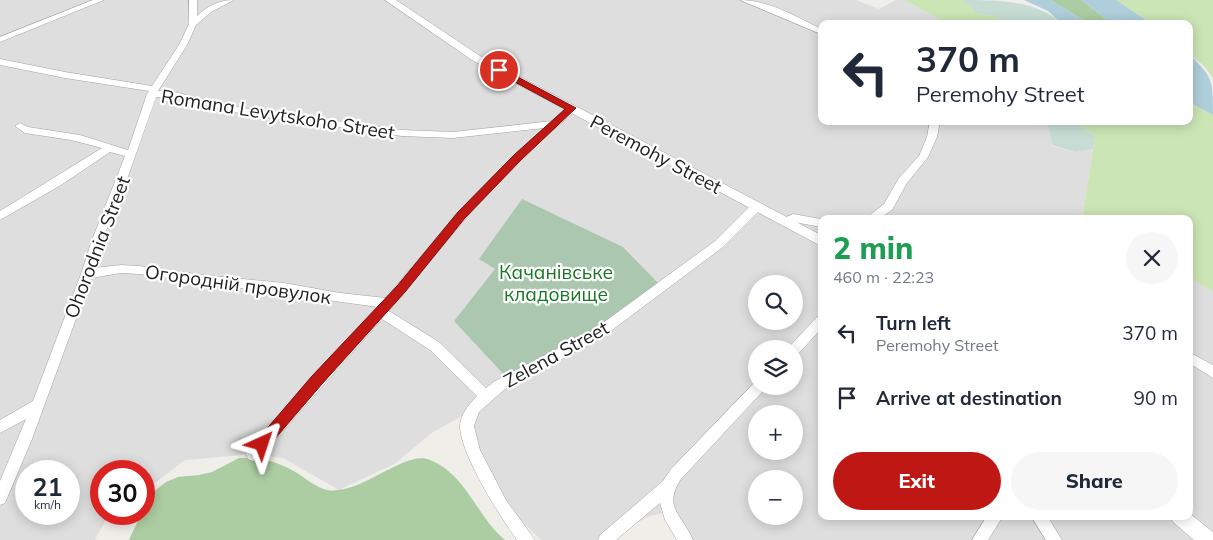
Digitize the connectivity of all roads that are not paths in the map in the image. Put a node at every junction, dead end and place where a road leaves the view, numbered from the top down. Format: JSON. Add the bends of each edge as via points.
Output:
{"nodes":[{"id":1,"x":100,"y":0,"type":"edge"},
{"id":2,"x":193,"y":0,"type":"edge"},
{"id":3,"x":230,"y":0,"type":"edge"},
{"id":4,"x":390,"y":0,"type":"edge"},
{"id":5,"x":744,"y":0,"type":"edge"},
{"id":6,"x":193,"y":24,"type":"junction"},
{"id":7,"x":818,"y":31,"type":"edge"},
{"id":8,"x":0,"y":40,"type":"edge"},
{"id":9,"x":0,"y":62,"type":"edge"},
{"id":10,"x":153,"y":92,"type":"junction"},
{"id":11,"x":572,"y":108,"type":"junction"},
{"id":12,"x":554,"y":124,"type":"junction"},
{"id":13,"x":934,"y":125,"type":"edge"},
{"id":14,"x":20,"y":126,"type":"dead end"},
{"id":15,"x":110,"y":148,"type":"junction"},
{"id":16,"x":131,"y":153,"type":"junction"},
{"id":17,"x":756,"y":207,"type":"junction"},
{"id":18,"x":876,"y":215,"type":"edge"},
{"id":19,"x":0,"y":216,"type":"edge"},
{"id":20,"x":786,"y":222,"type":"junction"},
{"id":21,"x":818,"y":222,"type":"edge"},
{"id":22,"x":818,"y":240,"type":"edge"},
{"id":23,"x":88,"y":274,"type":"junction"},
{"id":24,"x":384,"y":308,"type":"junction"},
{"id":25,"x":818,"y":324,"type":"edge"},
{"id":26,"x":803,"y":340,"type":"edge"},
{"id":27,"x":1193,"y":360,"type":"edge"},
{"id":28,"x":1213,"y":372,"type":"edge"},
{"id":29,"x":751,"y":395,"type":"edge"},
{"id":30,"x":486,"y":396,"type":"junction"},
{"id":31,"x":37,"y":405,"type":"junction"},
{"id":32,"x":0,"y":427,"type":"edge"},
{"id":33,"x":253,"y":454,"type":"dead end"},
{"id":34,"x":668,"y":486,"type":"junction"},
{"id":35,"x":0,"y":498,"type":"edge"},
{"id":36,"x":993,"y":520,"type":"edge"},
{"id":37,"x":1041,"y":520,"type":"edge"},
{"id":38,"x":1184,"y":520,"type":"edge"},
{"id":39,"x":528,"y":540,"type":"edge"},
{"id":40,"x":605,"y":540,"type":"edge"},
{"id":41,"x":686,"y":540,"type":"edge"},
{"id":42,"x":979,"y":540,"type":"edge"},
{"id":43,"x":1055,"y":540,"type":"edge"},
{"id":44,"x":1208,"y":540,"type":"edge"}],
"edges":[{"from":1,"to":8,"type":"street"},
{"from":2,"to":6,"type":"street","name":"Ohorodnia Street"},
{"from":3,"to":6,"type":"street","via":[[208,10]]},
{"from":4,"to":11,"type":"street","name":"Peremohy Street","via":[[476,58]]},
{"from":5,"to":7,"type":"street"},
{"from":6,"to":10,"type":"street","name":"Ohorodnia Street"},
{"from":9,"to":10,"type":"street","name":"Romana Levytskoho Street"},
{"from":10,"to":12,"type":"street","name":"Romana Levytskoho Street","via":[[243,111],[402,133],[453,135]]},
{"from":10,"to":16,"type":"street","name":"Ohorodnia Street"},
{"from":11,"to":12,"type":"street"},
{"from":11,"to":17,"type":"street","name":"Peremohy Street"},
{"from":12,"to":24,"type":"street","via":[[462,215]]},
{"from":13,"to":18,"type":"street","via":[[922,156],[888,206]]},
{"from":14,"to":15,"type":"street","via":[[25,130],[62,135]]},
{"from":15,"to":16,"type":"street","via":[[120,153]]},
{"from":15,"to":19,"type":"street"},
{"from":16,"to":23,"type":"street","name":"Ohorodnia Street","via":[[97,240]]},
{"from":17,"to":20,"type":"street","name":"Peremohy Street"},
{"from":17,"to":30,"type":"street","name":"Zelena Street","via":[[719,244],[596,334],[500,385]]},
{"from":20,"to":21,"type":"street","via":[[792,218]]},
{"from":20,"to":22,"type":"street","name":"Peremohy Street"},
{"from":23,"to":24,"type":"street","name":"Огородній провулок","via":[[138,270],[284,288]]},
{"from":23,"to":31,"type":"street","name":"Ohorodnia Street"},
{"from":24,"to":30,"type":"street","via":[[433,345]]},
{"from":24,"to":33,"type":"street"},
{"from":25,"to":26,"type":"street"},
{"from":27,"to":28,"type":"street"},
{"from":29,"to":34,"type":"street"},
{"from":30,"to":39,"type":"street","name":"Zelena Street","via":[[469,420],[467,427],[471,444],[511,520]]},
{"from":31,"to":32,"type":"street"},
{"from":31,"to":35,"type":"street","name":"Ohorodnia Street"},
{"from":34,"to":40,"type":"street"},
{"from":34,"to":41,"type":"street","via":[[668,512]]},
{"from":36,"to":42,"type":"street"},
{"from":37,"to":43,"type":"street"},
{"from":38,"to":44,"type":"street"}]}
